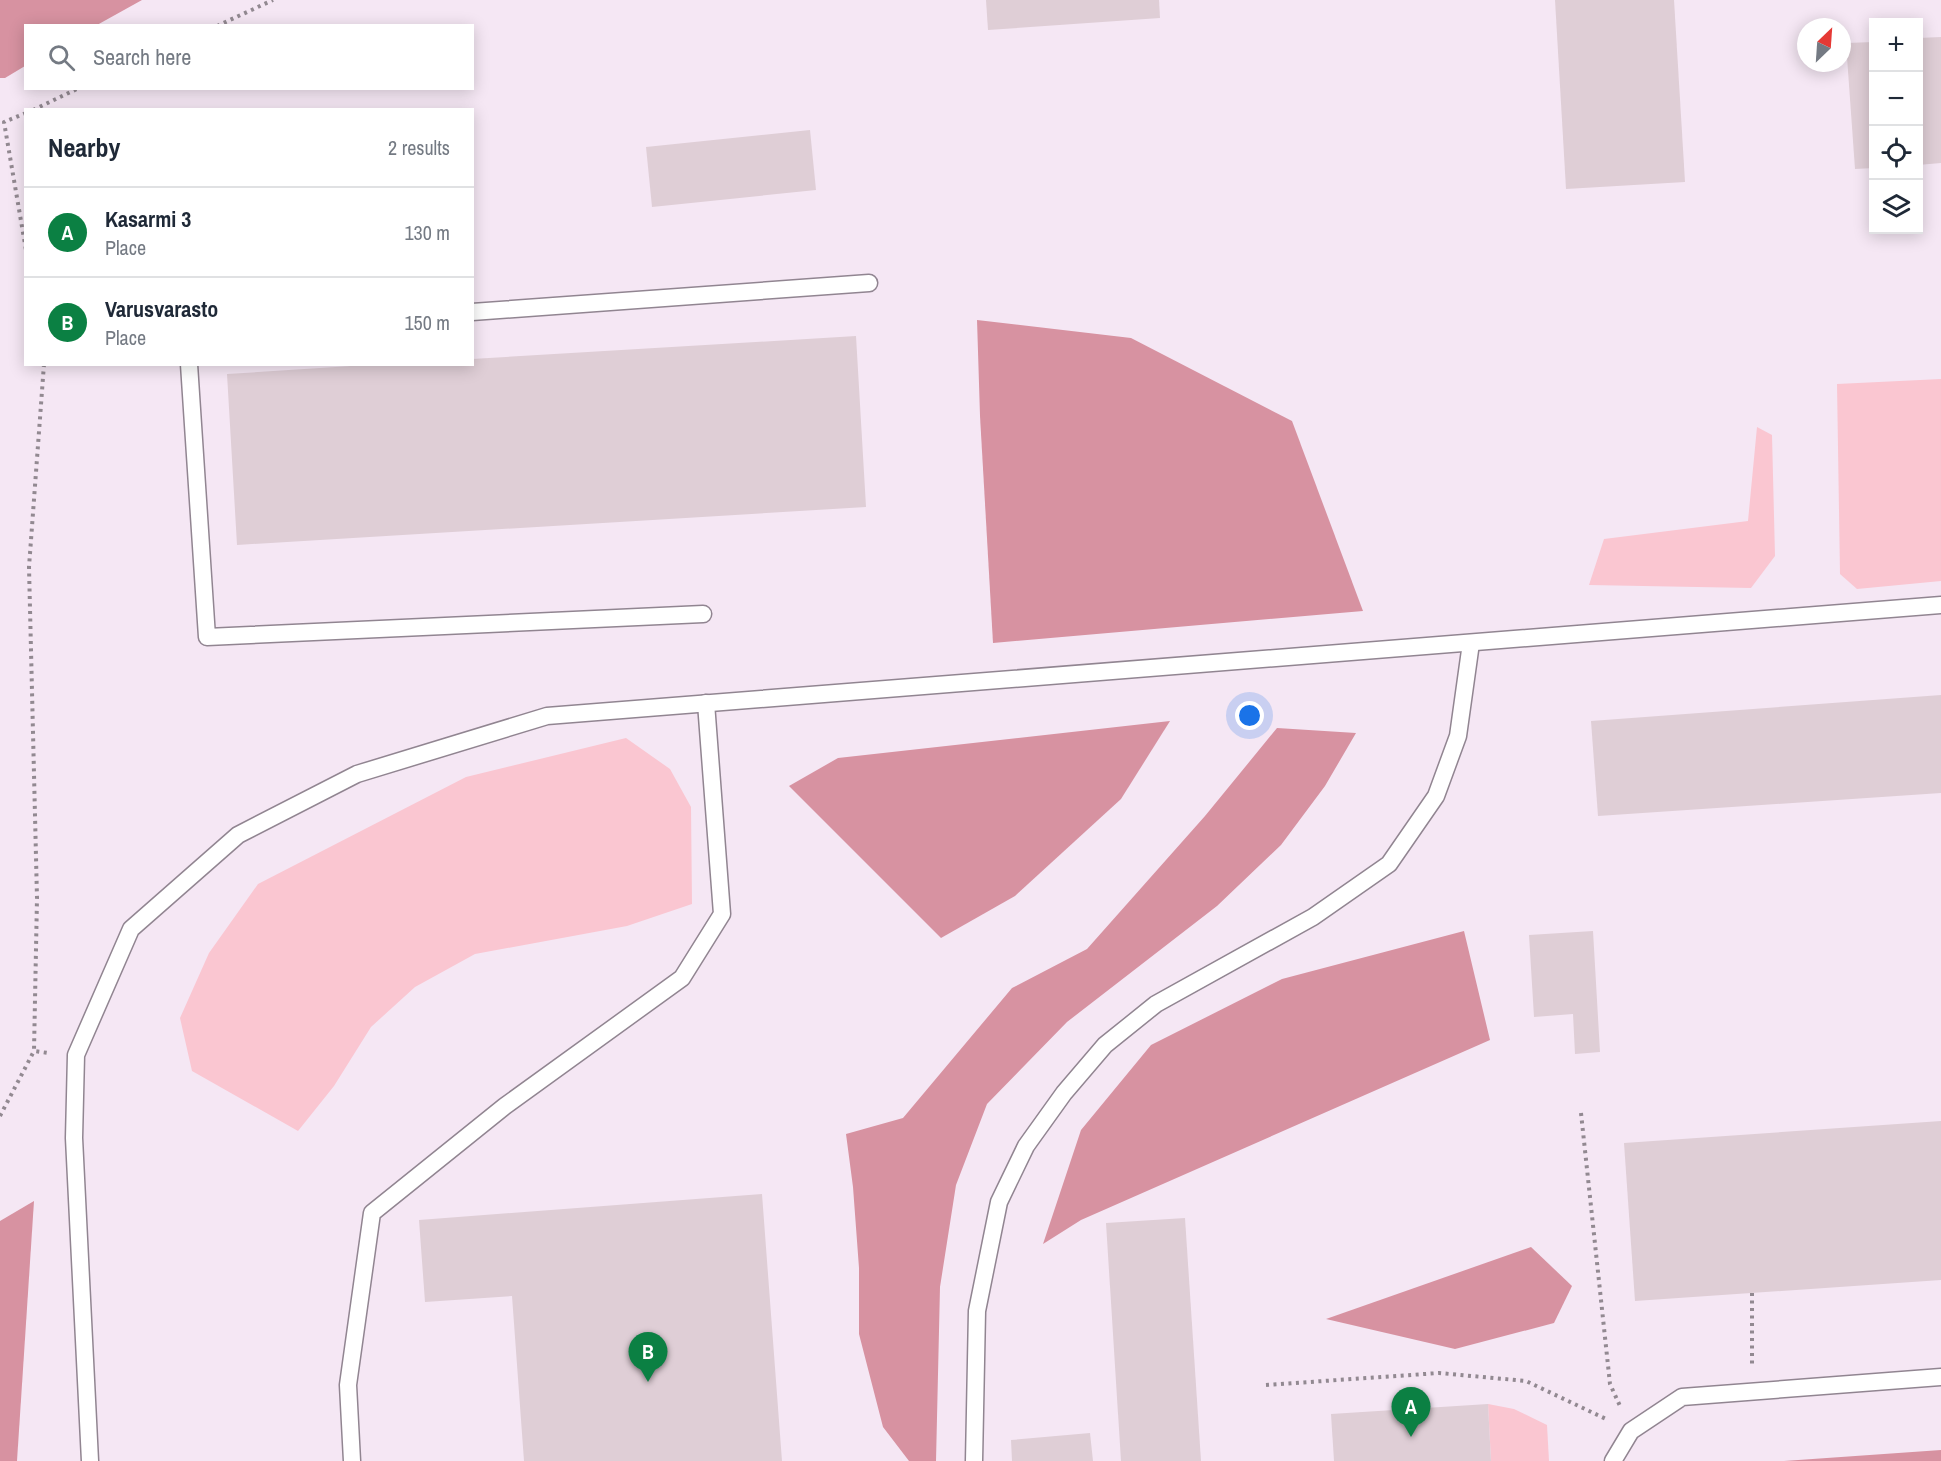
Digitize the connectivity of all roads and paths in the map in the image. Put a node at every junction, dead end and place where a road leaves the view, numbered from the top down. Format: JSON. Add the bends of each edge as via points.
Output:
{"nodes":[{"id":1,"x":273,"y":0,"type":"edge"},
{"id":2,"x":221,"y":24,"type":"edge"},
{"id":3,"x":75,"y":90,"type":"edge"},
{"id":4,"x":37,"y":108,"type":"edge"},
{"id":5,"x":24,"y":114,"type":"edge"},
{"id":6,"x":24,"y":238,"type":"edge"},
{"id":7,"x":869,"y":283,"type":"dead end"},
{"id":8,"x":474,"y":312,"type":"edge"},
{"id":9,"x":44,"y":366,"type":"edge"},
{"id":10,"x":189,"y":366,"type":"edge"},
{"id":11,"x":1941,"y":606,"type":"edge"},
{"id":12,"x":703,"y":614,"type":"dead end"},
{"id":13,"x":1471,"y":643,"type":"junction"},
{"id":14,"x":706,"y":704,"type":"junction"},
{"id":15,"x":34,"y":1051,"type":"junction"},
{"id":16,"x":76,"y":1055,"type":"junction"},
{"id":17,"x":1581,"y":1113,"type":"dead end"},
{"id":18,"x":0,"y":1116,"type":"edge"},
{"id":19,"x":1752,"y":1293,"type":"dead end"},
{"id":20,"x":1941,"y":1377,"type":"edge"},
{"id":21,"x":1266,"y":1386,"type":"dead end"},
{"id":22,"x":1752,"y":1392,"type":"junction"},
{"id":23,"x":1632,"y":1431,"type":"junction"},
{"id":24,"x":90,"y":1461,"type":"edge"},
{"id":25,"x":352,"y":1461,"type":"edge"},
{"id":26,"x":974,"y":1461,"type":"edge"},
{"id":27,"x":1613,"y":1461,"type":"edge"}],
"edges":[{"from":1,"to":2,"type":"path"},
{"from":3,"to":4,"type":"path"},
{"from":5,"to":6,"type":"path","via":[[4,122]]},
{"from":7,"to":8,"type":"lane"},
{"from":9,"to":15,"type":"path","via":[[29,567],[37,898]]},
{"from":10,"to":12,"type":"lane","via":[[207,637]]},
{"from":11,"to":13,"type":"lane"},
{"from":13,"to":14,"type":"lane"},
{"from":13,"to":26,"type":"lane","via":[[1458,736],[1436,796],[1389,864],[1313,917],[1156,1004],[1106,1045],[1026,1146],[999,1202],[977,1311]]},
{"from":14,"to":16,"type":"lane","via":[[547,716],[357,774],[238,835],[131,929]]},
{"from":14,"to":25,"type":"lane","via":[[722,914],[681,978],[505,1106],[372,1213],[348,1385]]},
{"from":15,"to":16,"type":"path"},
{"from":15,"to":18,"type":"path"},
{"from":16,"to":24,"type":"lane","via":[[74,1138]]},
{"from":17,"to":23,"type":"path","via":[[1610,1384]]},
{"from":19,"to":22,"type":"path"},
{"from":20,"to":22,"type":"lane"},
{"from":21,"to":23,"type":"path","via":[[1439,1373],[1526,1381]]},
{"from":22,"to":23,"type":"lane","via":[[1682,1397]]},
{"from":23,"to":27,"type":"lane"}]}
